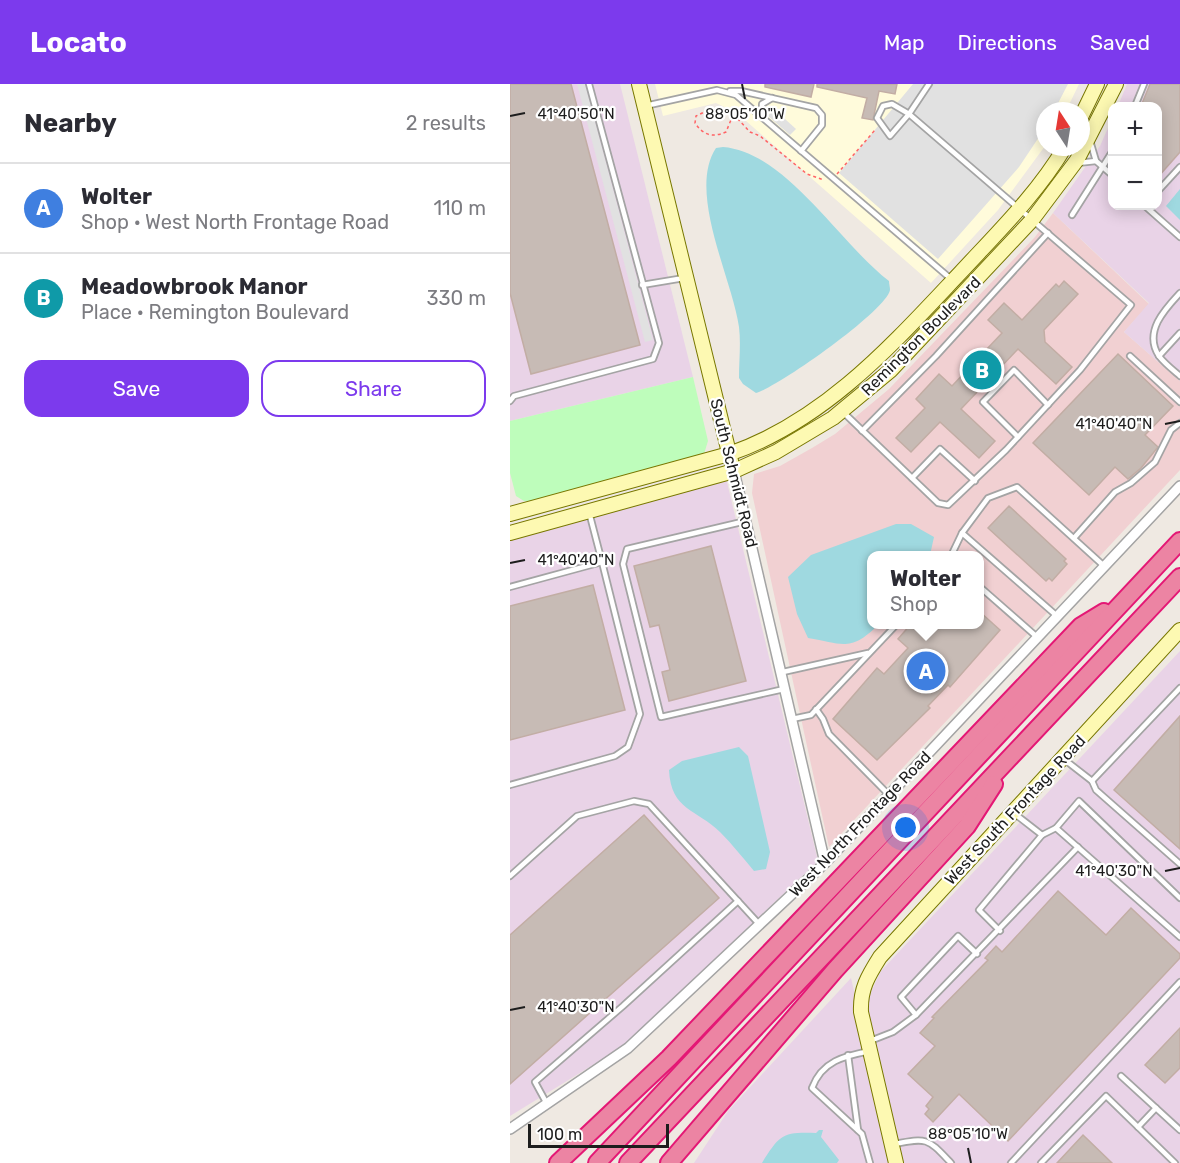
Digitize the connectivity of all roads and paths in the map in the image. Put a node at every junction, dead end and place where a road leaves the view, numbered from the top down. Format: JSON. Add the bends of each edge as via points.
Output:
{"nodes":[{"id":1,"x":590,"y":84,"type":"edge"},
{"id":2,"x":639,"y":84,"type":"edge"},
{"id":3,"x":929,"y":84,"type":"edge"},
{"id":4,"x":1097,"y":84,"type":"edge"},
{"id":5,"x":1116,"y":84,"type":"edge"},
{"id":6,"x":1144,"y":84,"type":"edge"},
{"id":7,"x":727,"y":92,"type":"junction"},
{"id":8,"x":777,"y":98,"type":"junction"},
{"id":9,"x":1088,"y":102,"type":"edge"},
{"id":10,"x":1137,"y":102,"type":"edge"},
{"id":11,"x":644,"y":106,"type":"junction"},
{"id":12,"x":909,"y":114,"type":"junction"},
{"id":13,"x":733,"y":115,"type":"junction"},
{"id":14,"x":762,"y":117,"type":"junction"},
{"id":15,"x":881,"y":126,"type":"junction"},
{"id":16,"x":1091,"y":136,"type":"junction"},
{"id":17,"x":801,"y":151,"type":"junction"},
{"id":18,"x":1058,"y":156,"type":"edge"},
{"id":19,"x":1111,"y":156,"type":"edge"},
{"id":20,"x":1096,"y":160,"type":"junction"},
{"id":21,"x":1074,"y":164,"type":"junction"},
{"id":22,"x":1180,"y":167,"type":"edge"},
{"id":23,"x":1105,"y":168,"type":"junction"},
{"id":24,"x":1108,"y":171,"type":"edge"},
{"id":25,"x":833,"y":178,"type":"junction"},
{"id":26,"x":1162,"y":187,"type":"edge"},
{"id":27,"x":1018,"y":210,"type":"junction"},
{"id":28,"x":1150,"y":210,"type":"edge"},
{"id":29,"x":1072,"y":215,"type":"dead end"},
{"id":30,"x":1032,"y":220,"type":"junction"},
{"id":31,"x":1048,"y":233,"type":"junction"},
{"id":32,"x":1180,"y":237,"type":"edge"},
{"id":33,"x":686,"y":278,"type":"junction"},
{"id":34,"x":953,"y":281,"type":"junction"},
{"id":35,"x":642,"y":285,"type":"junction"},
{"id":36,"x":1180,"y":293,"type":"edge"},
{"id":37,"x":1180,"y":333,"type":"edge"},
{"id":38,"x":1130,"y":356,"type":"dead end"},
{"id":39,"x":1159,"y":356,"type":"junction"},
{"id":40,"x":1180,"y":376,"type":"edge"},
{"id":41,"x":510,"y":401,"type":"edge"},
{"id":42,"x":1180,"y":402,"type":"edge"},
{"id":43,"x":1048,"y":405,"type":"junction"},
{"id":44,"x":842,"y":411,"type":"junction"},
{"id":45,"x":1180,"y":423,"type":"edge"},
{"id":46,"x":862,"y":431,"type":"junction"},
{"id":47,"x":1018,"y":437,"type":"junction"},
{"id":48,"x":729,"y":454,"type":"junction"},
{"id":49,"x":734,"y":471,"type":"junction"},
{"id":50,"x":912,"y":478,"type":"junction"},
{"id":51,"x":975,"y":481,"type":"junction"},
{"id":52,"x":1180,"y":486,"type":"edge"},
{"id":53,"x":589,"y":511,"type":"junction"},
{"id":54,"x":510,"y":514,"type":"edge"},
{"id":55,"x":746,"y":521,"type":"junction"},
{"id":56,"x":962,"y":532,"type":"junction"},
{"id":57,"x":510,"y":533,"type":"edge"},
{"id":58,"x":1074,"y":538,"type":"junction"},
{"id":59,"x":1180,"y":541,"type":"edge"},
{"id":60,"x":953,"y":551,"type":"edge"},
{"id":61,"x":983,"y":551,"type":"edge"},
{"id":62,"x":984,"y":551,"type":"edge"},
{"id":63,"x":602,"y":562,"type":"junction"},
{"id":64,"x":1104,"y":566,"type":"junction"},
{"id":65,"x":1180,"y":577,"type":"edge"},
{"id":66,"x":510,"y":587,"type":"edge"},
{"id":67,"x":984,"y":591,"type":"edge"},
{"id":68,"x":1126,"y":598,"type":"junction"},
{"id":69,"x":1057,"y":616,"type":"junction"},
{"id":70,"x":892,"y":629,"type":"edge"},
{"id":71,"x":1180,"y":630,"type":"edge"},
{"id":72,"x":1037,"y":637,"type":"junction"},
{"id":73,"x":868,"y":653,"type":"junction"},
{"id":74,"x":783,"y":672,"type":"junction"},
{"id":75,"x":1180,"y":688,"type":"edge"},
{"id":76,"x":784,"y":689,"type":"junction"},
{"id":77,"x":816,"y":709,"type":"junction"},
{"id":78,"x":792,"y":719,"type":"junction"},
{"id":79,"x":1014,"y":752,"type":"junction"},
{"id":80,"x":1063,"y":758,"type":"junction"},
{"id":81,"x":1092,"y":781,"type":"junction"},
{"id":82,"x":510,"y":785,"type":"edge"},
{"id":83,"x":889,"y":795,"type":"junction"},
{"id":84,"x":1013,"y":813,"type":"junction"},
{"id":85,"x":1056,"y":828,"type":"junction"},
{"id":86,"x":1042,"y":835,"type":"junction"},
{"id":87,"x":1078,"y":847,"type":"junction"},
{"id":88,"x":825,"y":863,"type":"junction"},
{"id":89,"x":1180,"y":864,"type":"edge"},
{"id":90,"x":510,"y":876,"type":"edge"},
{"id":91,"x":1180,"y":898,"type":"edge"},
{"id":92,"x":738,"y":901,"type":"junction"},
{"id":93,"x":759,"y":924,"type":"junction"},
{"id":94,"x":1000,"y":931,"type":"junction"},
{"id":95,"x":1180,"y":937,"type":"edge"},
{"id":96,"x":977,"y":954,"type":"junction"},
{"id":97,"x":1180,"y":982,"type":"edge"},
{"id":98,"x":916,"y":1015,"type":"junction"},
{"id":99,"x":868,"y":1047,"type":"junction"},
{"id":100,"x":848,"y":1056,"type":"junction"},
{"id":101,"x":1121,"y":1076,"type":"dead end"},
{"id":102,"x":548,"y":1104,"type":"junction"},
{"id":103,"x":1156,"y":1108,"type":"junction"},
{"id":104,"x":1138,"y":1127,"type":"junction"},
{"id":105,"x":510,"y":1129,"type":"edge"},
{"id":106,"x":858,"y":1130,"type":"junction"},
{"id":107,"x":1180,"y":1130,"type":"edge"},
{"id":108,"x":892,"y":1144,"type":"junction"},
{"id":109,"x":558,"y":1163,"type":"edge"},
{"id":110,"x":597,"y":1163,"type":"edge"},
{"id":111,"x":628,"y":1163,"type":"edge"},
{"id":112,"x":669,"y":1163,"type":"edge"},
{"id":113,"x":870,"y":1163,"type":"edge"},
{"id":114,"x":896,"y":1163,"type":"edge"},
{"id":115,"x":951,"y":1163,"type":"edge"},
{"id":116,"x":1011,"y":1163,"type":"edge"},
{"id":117,"x":1041,"y":1163,"type":"edge"},
{"id":118,"x":1175,"y":1163,"type":"edge"}],
"edges":[{"from":1,"to":35,"type":"lane"},
{"from":2,"to":11,"type":"street","name":"South Schmidt Road"},
{"from":3,"to":12,"type":"lane"},
{"from":4,"to":9,"type":"street"},
{"from":5,"to":16,"type":"street","name":"Remington Boulevard"},
{"from":6,"to":10,"type":"lane"},
{"from":7,"to":8,"type":"lane"},
{"from":7,"to":11,"type":"lane","via":[[708,92]]},
{"from":7,"to":14,"type":"lane"},
{"from":8,"to":14,"type":"lane","via":[[762,104]]},
{"from":8,"to":17,"type":"lane","via":[[812,106],[822,115],[820,129]]},
{"from":11,"to":33,"type":"street","name":"South Schmidt Road"},
{"from":12,"to":15,"type":"lane","via":[[890,135]]},
{"from":12,"to":15,"type":"lane","via":[[892,104],[883,106],[877,118]]},
{"from":12,"to":27,"type":"lane"},
{"from":13,"to":13,"type":"path","via":[[713,108],[696,116],[695,123],[707,135],[717,136],[726,132]]},
{"from":13,"to":25,"type":"path","via":[[807,174],[827,182]]},
{"from":14,"to":17,"type":"lane"},
{"from":15,"to":25,"type":"path"},
{"from":16,"to":20,"type":"lane","via":[[1090,147]]},
{"from":16,"to":21,"type":"street","name":"Remington Boulevard"},
{"from":17,"to":25,"type":"lane"},
{"from":18,"to":27,"type":"street","name":"Remington Boulevard"},
{"from":19,"to":23,"type":"lane"},
{"from":20,"to":21,"type":"lane"},
{"from":20,"to":23,"type":"lane"},
{"from":21,"to":30,"type":"street","name":"Remington Boulevard"},
{"from":22,"to":26,"type":"lane"},
{"from":23,"to":24,"type":"lane"},
{"from":23,"to":29,"type":"lane"},
{"from":25,"to":34,"type":"lane"},
{"from":27,"to":30,"type":"lane"},
{"from":27,"to":34,"type":"street","name":"Remington Boulevard"},
{"from":28,"to":32,"type":"lane"},
{"from":30,"to":31,"type":"lane"},
{"from":30,"to":44,"type":"street","name":"Remington Boulevard","via":[[891,370]]},
{"from":31,"to":43,"type":"lane","via":[[1131,305]]},
{"from":31,"to":46,"type":"lane"},
{"from":33,"to":35,"type":"lane"},
{"from":33,"to":48,"type":"street","name":"South Schmidt Road"},
{"from":34,"to":48,"type":"street","name":"Remington Boulevard","via":[[894,343],[831,398],[778,434]]},
{"from":35,"to":41,"type":"lane","via":[[659,343],[653,359],[514,396]]},
{"from":36,"to":39,"type":"lane","via":[[1156,319],[1154,344]]},
{"from":37,"to":39,"type":"lane"},
{"from":38,"to":42,"type":"lane"},
{"from":39,"to":40,"type":"lane"},
{"from":43,"to":47,"type":"lane"},
{"from":43,"to":47,"type":"lane","via":[[1014,370],[983,402]]},
{"from":44,"to":46,"type":"lane"},
{"from":44,"to":49,"type":"street","name":"Remington Boulevard","via":[[776,453]]},
{"from":45,"to":58,"type":"lane","via":[[1171,430],[1155,462],[1115,492]]},
{"from":46,"to":50,"type":"lane"},
{"from":47,"to":51,"type":"lane"},
{"from":48,"to":49,"type":"street","name":"South Schmidt Road"},
{"from":48,"to":54,"type":"street","name":"Remington Boulevard"},
{"from":49,"to":53,"type":"street","name":"Remington Boulevard"},
{"from":49,"to":55,"type":"street","name":"South Schmidt Road"},
{"from":50,"to":51,"type":"lane","via":[[938,504],[948,505]]},
{"from":50,"to":51,"type":"lane","via":[[940,449]]},
{"from":52,"to":64,"type":"street","name":"West North Frontage Road"},
{"from":53,"to":57,"type":"street","name":"Remington Boulevard"},
{"from":53,"to":63,"type":"lane"},
{"from":55,"to":74,"type":"street","name":"South Schmidt Road"},
{"from":55,"to":76,"type":"lane","via":[[627,549],[623,564],[662,717]]},
{"from":56,"to":58,"type":"lane","via":[[988,498],[1017,487]]},
{"from":56,"to":60,"type":"lane"},
{"from":56,"to":61,"type":"lane"},
{"from":58,"to":64,"type":"lane"},
{"from":59,"to":68,"type":"highway"},
{"from":62,"to":69,"type":"lane"},
{"from":63,"to":66,"type":"lane"},
{"from":63,"to":82,"type":"lane","via":[[635,688],[640,714],[635,733],[628,747],[615,756]]},
{"from":64,"to":69,"type":"street","name":"West North Frontage Road"},
{"from":65,"to":79,"type":"highway"},
{"from":67,"to":72,"type":"lane"},
{"from":68,"to":109,"type":"highway","via":[[1081,626],[669,1058]]},
{"from":68,"to":110,"type":"highway"},
{"from":69,"to":72,"type":"street","name":"West North Frontage Road"},
{"from":70,"to":73,"type":"lane"},
{"from":71,"to":80,"type":"street","name":"West South Frontage Road"},
{"from":72,"to":83,"type":"street","name":"West North Frontage Road"},
{"from":73,"to":74,"type":"lane"},
{"from":73,"to":77,"type":"lane"},
{"from":74,"to":76,"type":"street","name":"South Schmidt Road"},
{"from":75,"to":81,"type":"lane"},
{"from":76,"to":78,"type":"street","name":"South Schmidt Road"},
{"from":77,"to":78,"type":"lane","via":[[811,715]]},
{"from":77,"to":83,"type":"lane","via":[[829,734]]},
{"from":78,"to":88,"type":"street","name":"South Schmidt Road"},
{"from":79,"to":111,"type":"highway"},
{"from":79,"to":112,"type":"highway","via":[[967,826],[835,970]]},
{"from":80,"to":81,"type":"lane"},
{"from":80,"to":84,"type":"street","name":"West South Frontage Road"},
{"from":81,"to":89,"type":"lane","via":[[1096,790]]},
{"from":83,"to":88,"type":"street","name":"West North Frontage Road"},
{"from":84,"to":86,"type":"lane"},
{"from":84,"to":99,"type":"street","name":"West South Frontage Road","via":[[880,957],[865,980],[860,997]]},
{"from":85,"to":86,"type":"lane"},
{"from":85,"to":87,"type":"lane"},
{"from":85,"to":91,"type":"lane","via":[[1079,801]]},
{"from":86,"to":94,"type":"lane","via":[[979,910]]},
{"from":87,"to":94,"type":"lane"},
{"from":87,"to":95,"type":"lane"},
{"from":88,"to":93,"type":"street","name":"West North Frontage Road"},
{"from":90,"to":92,"type":"lane","via":[[577,816],[634,801],[649,804]]},
{"from":92,"to":93,"type":"lane"},
{"from":92,"to":102,"type":"lane","via":[[535,1082]]},
{"from":93,"to":102,"type":"street","name":"West North Frontage Road","via":[[628,1048]]},
{"from":94,"to":96,"type":"lane"},
{"from":96,"to":98,"type":"lane"},
{"from":96,"to":98,"type":"lane","via":[[958,936],[901,997]]},
{"from":97,"to":116,"type":"lane"},
{"from":98,"to":99,"type":"lane"},
{"from":99,"to":100,"type":"lane"},
{"from":99,"to":108,"type":"street"},
{"from":100,"to":106,"type":"lane"},
{"from":100,"to":106,"type":"lane","via":[[830,1062],[812,1088]]},
{"from":101,"to":103,"type":"lane"},
{"from":102,"to":105,"type":"street","name":"West North Frontage Road"},
{"from":103,"to":104,"type":"lane"},
{"from":103,"to":107,"type":"lane"},
{"from":104,"to":117,"type":"lane","via":[[1106,1096]]},
{"from":104,"to":118,"type":"lane"},
{"from":106,"to":113,"type":"lane"},
{"from":108,"to":114,"type":"street"},
{"from":108,"to":115,"type":"lane","via":[[919,1139],[934,1144]]}]}
